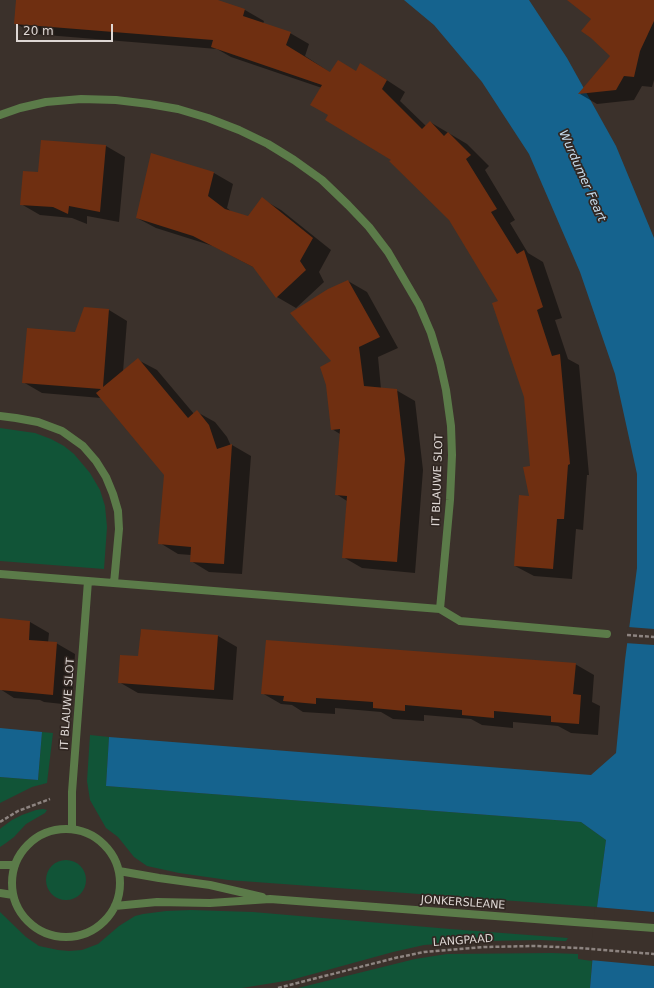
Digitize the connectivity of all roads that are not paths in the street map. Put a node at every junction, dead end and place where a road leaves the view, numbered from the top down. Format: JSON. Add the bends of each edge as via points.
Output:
{"nodes":[{"id":1,"x":0,"y":115,"type":"edge"},
{"id":2,"x":0,"y":416,"type":"edge"},
{"id":3,"x":0,"y":574,"type":"edge"},
{"id":4,"x":88,"y":581,"type":"junction"},
{"id":5,"x":114,"y":584,"type":"junction"},
{"id":6,"x":440,"y":609,"type":"junction"},
{"id":7,"x":607,"y":634,"type":"dead end"},
{"id":8,"x":72,"y":829,"type":"junction"},
{"id":9,"x":15,"y":865,"type":"junction"},
{"id":10,"x":0,"y":866,"type":"edge"},
{"id":11,"x":119,"y":871,"type":"junction"},
{"id":12,"x":0,"y":892,"type":"edge"},
{"id":13,"x":13,"y":895,"type":"junction"},
{"id":14,"x":270,"y":899,"type":"junction"},
{"id":15,"x":115,"y":906,"type":"junction"},
{"id":16,"x":654,"y":928,"type":"edge"}],
"edges":[{"from":1,"to":6,"type":"street","name":"IT BLAUWE SLOT","via":[[46,102],[81,99],[149,104],[208,118],[268,144],[294,160],[322,180],[369,227],[388,252],[419,305],[431,333],[446,390],[452,455]]},
{"from":2,"to":5,"type":"street","via":[[38,422],[62,431],[83,446],[96,461],[106,477],[118,511]]},
{"from":3,"to":4,"type":"street"},
{"from":4,"to":5,"type":"street"},
{"from":4,"to":8,"type":"street","name":"IT BLAUWE SLOT","via":[[72,792]]},
{"from":5,"to":6,"type":"street"},
{"from":6,"to":7,"type":"street","via":[[460,621]]},
{"from":8,"to":9,"type":"street","via":[[48,832],[37,838],[20,854]]},
{"from":8,"to":11,"type":"street","via":[[97,838],[107,847]]},
{"from":9,"to":10,"type":"street"},
{"from":9,"to":13,"type":"street"},
{"from":11,"to":14,"type":"street","name":"JONKERSLEANE","via":[[210,885]]},
{"from":11,"to":15,"type":"street","via":[[120,889]]},
{"from":12,"to":13,"type":"street"},
{"from":13,"to":15,"type":"street","via":[[20,912],[33,926],[50,935],[69,937],[88,932],[104,922]]},
{"from":14,"to":15,"type":"street","name":"JONKERSLEANE","via":[[210,903],[157,902]]},
{"from":14,"to":16,"type":"street","name":"JONKERSLEANE"}]}
